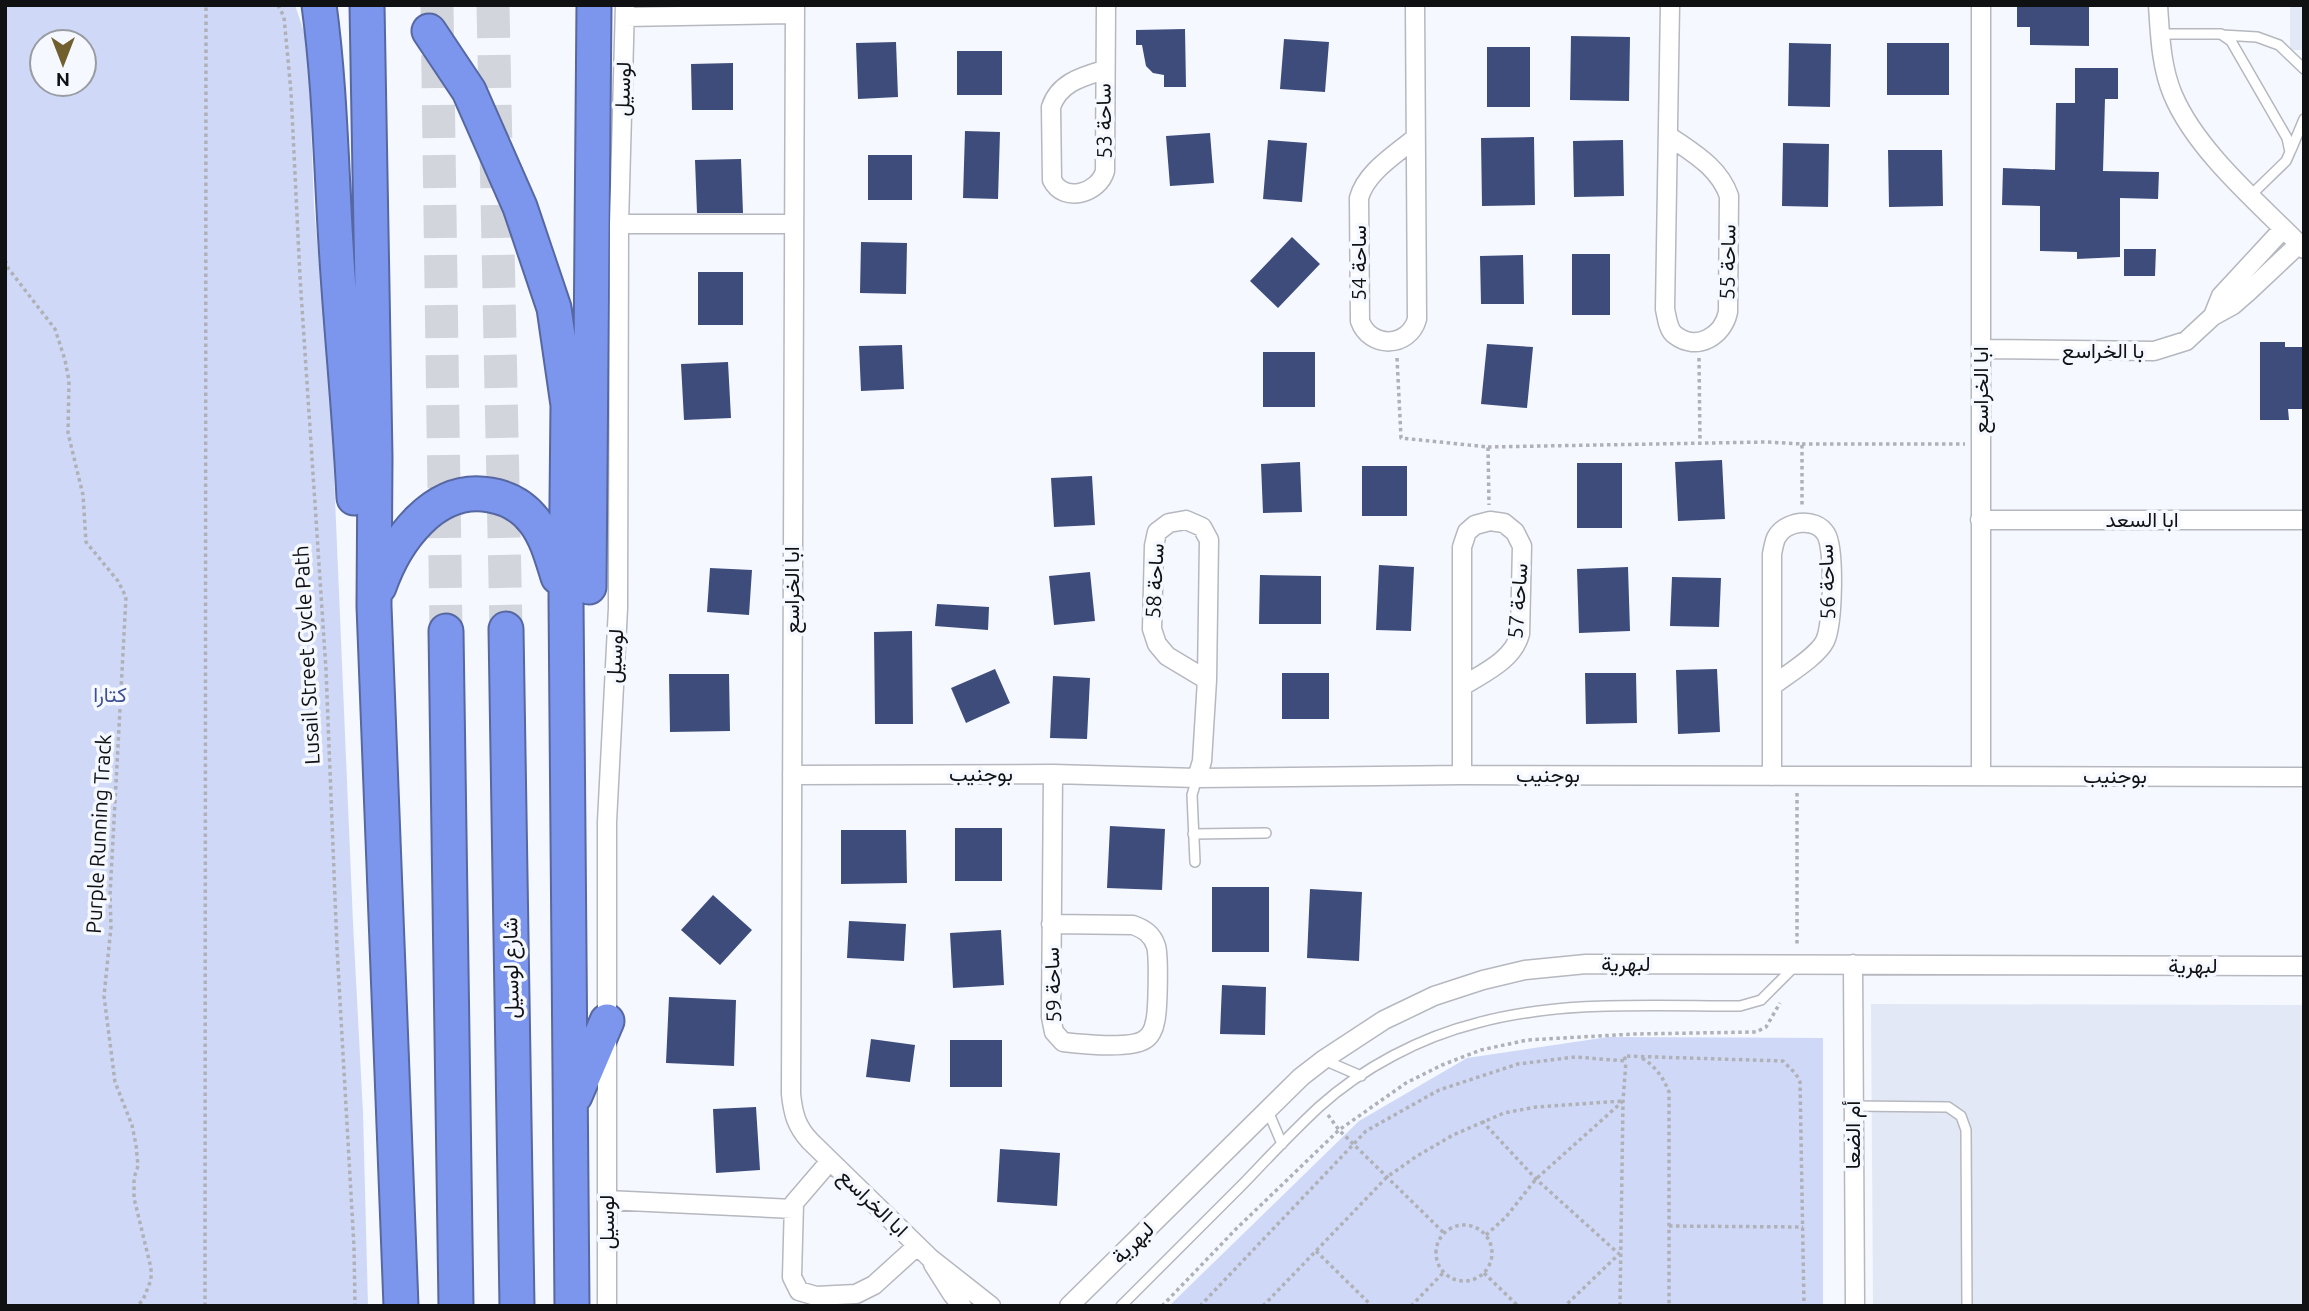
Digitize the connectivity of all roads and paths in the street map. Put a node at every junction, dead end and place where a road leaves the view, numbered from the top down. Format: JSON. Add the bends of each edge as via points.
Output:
{"nodes":[{"id":1,"x":206,"y":5,"type":"edge"},
{"id":2,"x":278,"y":5,"type":"edge"},
{"id":3,"x":319,"y":5,"type":"edge"},
{"id":4,"x":368,"y":5,"type":"edge"},
{"id":5,"x":594,"y":5,"type":"edge"},
{"id":6,"x":1106,"y":5,"type":"edge"},
{"id":7,"x":1415,"y":5,"type":"edge"},
{"id":8,"x":1670,"y":5,"type":"edge"},
{"id":9,"x":1981,"y":5,"type":"edge"},
{"id":10,"x":2158,"y":5,"type":"edge"},
{"id":11,"x":795,"y":10,"type":"edge"},
{"id":12,"x":625,"y":11,"type":"edge"},
{"id":13,"x":429,"y":30,"type":"dead end"},
{"id":14,"x":2160,"y":34,"type":"junction"},
{"id":15,"x":2221,"y":34,"type":"junction"},
{"id":16,"x":2304,"y":69,"type":"edge"},
{"id":17,"x":1104,"y":71,"type":"junction"},
{"id":18,"x":2304,"y":119,"type":"edge"},
{"id":19,"x":1669,"y":136,"type":"junction"},
{"id":20,"x":1415,"y":138,"type":"junction"},
{"id":21,"x":2290,"y":152,"type":"junction"},
{"id":22,"x":2250,"y":196,"type":"junction"},
{"id":23,"x":619,"y":224,"type":"junction"},
{"id":24,"x":793,"y":224,"type":"junction"},
{"id":25,"x":2283,"y":229,"type":"junction"},
{"id":26,"x":2301,"y":247,"type":"edge"},
{"id":27,"x":5,"y":260,"type":"edge"},
{"id":28,"x":2213,"y":316,"type":"junction"},
{"id":29,"x":1396,"y":341,"type":"junction"},
{"id":30,"x":1699,"y":341,"type":"junction"},
{"id":31,"x":1982,"y":349,"type":"junction"},
{"id":32,"x":1700,"y":443,"type":"junction"},
{"id":33,"x":1802,"y":444,"type":"junction"},
{"id":34,"x":1981,"y":444,"type":"junction"},
{"id":35,"x":1488,"y":447,"type":"junction"},
{"id":36,"x":1980,"y":520,"type":"junction"},
{"id":37,"x":2304,"y":520,"type":"edge"},
{"id":38,"x":1490,"y":521,"type":"junction"},
{"id":39,"x":1802,"y":522,"type":"junction"},
{"id":40,"x":566,"y":600,"type":"junction"},
{"id":41,"x":374,"y":607,"type":"junction"},
{"id":42,"x":506,"y":629,"type":"tunnel mouth"},
{"id":43,"x":446,"y":631,"type":"tunnel mouth"},
{"id":44,"x":1207,"y":680,"type":"junction"},
{"id":45,"x":1463,"y":686,"type":"junction"},
{"id":46,"x":1772,"y":686,"type":"junction"},
{"id":47,"x":567,"y":738,"type":"junction"},
{"id":48,"x":1053,"y":774,"type":"junction"},
{"id":49,"x":792,"y":775,"type":"junction"},
{"id":50,"x":1462,"y":775,"type":"junction"},
{"id":51,"x":1981,"y":775,"type":"junction"},
{"id":52,"x":1772,"y":776,"type":"junction"},
{"id":53,"x":1797,"y":776,"type":"junction"},
{"id":54,"x":2304,"y":777,"type":"edge"},
{"id":55,"x":1197,"y":778,"type":"junction"},
{"id":56,"x":382,"y":828,"type":"junction"},
{"id":57,"x":1266,"y":833,"type":"dead end"},
{"id":58,"x":1194,"y":834,"type":"junction"},
{"id":59,"x":1195,"y":862,"type":"dead end"},
{"id":60,"x":1052,"y":924,"type":"junction"},
{"id":61,"x":1797,"y":964,"type":"junction"},
{"id":62,"x":1853,"y":964,"type":"junction"},
{"id":63,"x":2304,"y":966,"type":"edge"},
{"id":64,"x":607,"y":1021,"type":"junction"},
{"id":65,"x":1640,"y":1056,"type":"junction"},
{"id":66,"x":1323,"y":1060,"type":"junction"},
{"id":67,"x":1626,"y":1061,"type":"junction"},
{"id":68,"x":1361,"y":1076,"type":"junction"},
{"id":69,"x":1623,"y":1101,"type":"junction"},
{"id":70,"x":1321,"y":1105,"type":"junction"},
{"id":71,"x":1853,"y":1105,"type":"junction"},
{"id":72,"x":570,"y":1108,"type":"junction"},
{"id":73,"x":1268,"y":1111,"type":"junction"},
{"id":74,"x":1482,"y":1121,"type":"junction"},
{"id":75,"x":1339,"y":1130,"type":"junction"},
{"id":76,"x":1282,"y":1144,"type":"junction"},
{"id":77,"x":1353,"y":1144,"type":"junction"},
{"id":78,"x":830,"y":1161,"type":"junction"},
{"id":79,"x":1387,"y":1177,"type":"junction"},
{"id":80,"x":1536,"y":1179,"type":"junction"},
{"id":81,"x":607,"y":1200,"type":"junction"},
{"id":82,"x":793,"y":1209,"type":"junction"},
{"id":83,"x":1669,"y":1226,"type":"junction"},
{"id":84,"x":1803,"y":1227,"type":"junction"},
{"id":85,"x":1444,"y":1233,"type":"junction"},
{"id":86,"x":1486,"y":1235,"type":"junction"},
{"id":87,"x":1315,"y":1251,"type":"junction"},
{"id":88,"x":923,"y":1252,"type":"junction"},
{"id":89,"x":1619,"y":1254,"type":"junction"},
{"id":90,"x":1443,"y":1273,"type":"junction"},
{"id":91,"x":1484,"y":1273,"type":"junction"},
{"id":92,"x":137,"y":1306,"type":"edge"},
{"id":93,"x":205,"y":1306,"type":"edge"},
{"id":94,"x":355,"y":1306,"type":"edge"},
{"id":95,"x":401,"y":1306,"type":"edge"},
{"id":96,"x":456,"y":1306,"type":"edge"},
{"id":97,"x":517,"y":1306,"type":"edge"},
{"id":98,"x":572,"y":1306,"type":"edge"},
{"id":99,"x":607,"y":1306,"type":"edge"},
{"id":100,"x":962,"y":1306,"type":"edge"},
{"id":101,"x":991,"y":1306,"type":"edge"},
{"id":102,"x":1069,"y":1306,"type":"edge"},
{"id":103,"x":1121,"y":1306,"type":"edge"},
{"id":104,"x":1162,"y":1306,"type":"edge"},
{"id":105,"x":1200,"y":1306,"type":"edge"},
{"id":106,"x":1263,"y":1306,"type":"edge"},
{"id":107,"x":1372,"y":1306,"type":"edge"},
{"id":108,"x":1411,"y":1306,"type":"edge"},
{"id":109,"x":1518,"y":1306,"type":"edge"},
{"id":110,"x":1565,"y":1306,"type":"edge"},
{"id":111,"x":1619,"y":1306,"type":"edge"},
{"id":112,"x":1669,"y":1306,"type":"edge"},
{"id":113,"x":1804,"y":1306,"type":"edge"},
{"id":114,"x":1855,"y":1306,"type":"edge"},
{"id":115,"x":1967,"y":1306,"type":"edge"}],
"edges":[{"from":1,"to":93,"type":"path"},
{"from":2,"to":94,"type":"path","name":"Lusail Street Cycle Path","via":[[284,17],[291,92],[326,670]]},
{"from":3,"to":56,"type":"highway","via":[[351,435],[365,744]]},
{"from":4,"to":41,"type":"highway"},
{"from":5,"to":47,"type":"highway","via":[[588,640]]},
{"from":6,"to":17,"type":"street","name":"ساحة 53"},
{"from":7,"to":20,"type":"street"},
{"from":8,"to":19,"type":"street"},
{"from":9,"to":31,"type":"street","name":"ابا الخراسع"},
{"from":10,"to":14,"type":"street"},
{"from":11,"to":12,"type":"street"},
{"from":11,"to":24,"type":"street","name":"ابا الخراسع"},
{"from":12,"to":23,"type":"street","name":"لوسيل"},
{"from":13,"to":40,"type":"highway","via":[[469,91],[520,207],[554,308],[568,405]]},
{"from":14,"to":15,"type":"lane"},
{"from":14,"to":22,"type":"street","via":[[2165,71],[2186,120]]},
{"from":15,"to":16,"type":"lane","via":[[2256,37],[2279,45]]},
{"from":15,"to":21,"type":"lane","via":[[2236,48],[2287,138]]},
{"from":17,"to":17,"type":"street","name":"ساحة 53","via":[[1064,86],[1051,107],[1052,180],[1064,192],[1092,190],[1105,171]]},
{"from":18,"to":21,"type":"lane"},
{"from":19,"to":30,"type":"street","via":[[1665,309],[1674,335]]},
{"from":19,"to":30,"type":"street","name":"ساحة 55","via":[[1707,163],[1729,195],[1726,324]]},
{"from":20,"to":29,"type":"street","via":[[1417,319],[1409,334]]},
{"from":20,"to":29,"type":"street","name":"ساحة 54","via":[[1368,179],[1359,198],[1360,321],[1372,338]]},
{"from":21,"to":22,"type":"lane","via":[[2286,162]]},
{"from":22,"to":25,"type":"street"},
{"from":23,"to":24,"type":"street"},
{"from":23,"to":64,"type":"street","name":"لوسيل","via":[[618,608],[607,822]]},
{"from":24,"to":49,"type":"street","name":"ابا الخراسع"},
{"from":25,"to":26,"type":"street"},
{"from":25,"to":28,"type":"street","name":"با الخراسع","via":[[2221,296]]},
{"from":26,"to":28,"type":"street","name":"با الخراسع","via":[[2233,305]]},
{"from":27,"to":92,"type":"path","name":"Purple Running Track","via":[[55,329],[69,381],[68,433],[83,495],[86,542],[118,581],[125,597],[104,996],[116,1082],[136,1146],[134,1198],[151,1268],[151,1280]]},
{"from":28,"to":31,"type":"street","name":"با الخراسع","via":[[2186,341],[2154,351]]},
{"from":29,"to":35,"type":"path","via":[[1401,438]]},
{"from":30,"to":32,"type":"path"},
{"from":31,"to":34,"type":"street","name":"ابا الخراسع"},
{"from":32,"to":33,"type":"path"},
{"from":32,"to":35,"type":"path"},
{"from":33,"to":34,"type":"path"},
{"from":33,"to":39,"type":"path"},
{"from":34,"to":36,"type":"street","name":"ابا الخراسع"},
{"from":35,"to":38,"type":"path"},
{"from":36,"to":37,"type":"street","name":"ابا السعد"},
{"from":36,"to":51,"type":"street","name":"ابا الخراسع"},
{"from":38,"to":45,"type":"street","via":[[1475,525],[1462,547]]},
{"from":38,"to":45,"type":"street","name":"ساحة 57","via":[[1515,531],[1522,546],[1520,634],[1509,655]]},
{"from":39,"to":46,"type":"street","name":"ساحة 56","via":[[1777,537],[1772,554]]},
{"from":39,"to":46,"type":"street","name":"ساحة 56","via":[[1818,526],[1831,548],[1829,628],[1819,649]]},
{"from":40,"to":41,"type":"highway","via":[[536,522],[511,500],[470,493],[436,506],[409,531],[384,574]]},
{"from":40,"to":47,"type":"highway"},
{"from":41,"to":56,"type":"highway"},
{"from":42,"to":97,"type":"highway","name":"شارع لوسيل"},
{"from":43,"to":96,"type":"highway"},
{"from":44,"to":44,"type":"street","name":"ساحة 58","via":[[1167,656],[1152,629],[1154,546],[1157,532],[1169,523],[1194,523],[1209,540]]},
{"from":44,"to":55,"type":"street","name":"ساحة 58"},
{"from":45,"to":50,"type":"street"},
{"from":46,"to":52,"type":"street","name":"ساحة 56"},
{"from":47,"to":72,"type":"highway"},
{"from":48,"to":49,"type":"street","name":"بوجنيب"},
{"from":48,"to":55,"type":"street","name":"بوجنيب"},
{"from":48,"to":60,"type":"street","name":"ساحة 59"},
{"from":49,"to":78,"type":"street","name":"ابا الخراسع","via":[[793,1113],[802,1132]]},
{"from":50,"to":52,"type":"street","name":"بوجنيب"},
{"from":50,"to":55,"type":"street","name":"بوجنيب"},
{"from":51,"to":53,"type":"street","name":"بوجنيب"},
{"from":51,"to":54,"type":"street","name":"بوجنيب"},
{"from":52,"to":53,"type":"street","name":"بوجنيب"},
{"from":53,"to":61,"type":"path"},
{"from":55,"to":58,"type":"lane","via":[[1192,795]]},
{"from":56,"to":95,"type":"highway"},
{"from":57,"to":58,"type":"lane"},
{"from":58,"to":59,"type":"lane"},
{"from":60,"to":60,"type":"street","name":"ساحة 59","via":[[1133,925],[1151,936],[1157,948],[1156,1022],[1144,1041],[1076,1044],[1058,1039],[1051,1017]]},
{"from":61,"to":62,"type":"street","name":"لبهرية"},
{"from":61,"to":66,"type":"street","name":"لبهرية","via":[[1586,964],[1525,970],[1434,996],[1384,1020]]},
{"from":61,"to":68,"type":"lane","via":[[1760,1000],[1740,1006],[1578,1008],[1518,1014],[1432,1038]]},
{"from":61,"to":75,"type":"path","via":[[1777,1010],[1766,1027],[1756,1032],[1581,1036],[1527,1040],[1481,1050],[1406,1083]]},
{"from":62,"to":63,"type":"street","name":"لبهرية"},
{"from":62,"to":71,"type":"street","name":"أم الضعا"},
{"from":64,"to":72,"type":"highway"},
{"from":64,"to":81,"type":"street","name":"لوسيل"},
{"from":65,"to":67,"type":"path","via":[[1624,1056]]},
{"from":65,"to":83,"type":"path","via":[[1653,1065],[1669,1092]]},
{"from":65,"to":84,"type":"path","via":[[1783,1061],[1790,1067],[1800,1082]]},
{"from":66,"to":68,"type":"lane"},
{"from":66,"to":73,"type":"street","name":"لبهرية"},
{"from":67,"to":69,"type":"path"},
{"from":67,"to":77,"type":"path","via":[[1575,1057],[1518,1064],[1439,1090],[1366,1131]]},
{"from":68,"to":70,"type":"lane"},
{"from":69,"to":74,"type":"path","via":[[1536,1108]]},
{"from":69,"to":80,"type":"path"},
{"from":69,"to":89,"type":"path"},
{"from":70,"to":75,"type":"path"},
{"from":70,"to":76,"type":"lane"},
{"from":71,"to":114,"type":"street","name":"أم الضعا"},
{"from":71,"to":115,"type":"lane","via":[[1948,1107],[1965,1123]]},
{"from":72,"to":98,"type":"highway"},
{"from":73,"to":76,"type":"lane"},
{"from":73,"to":102,"type":"street","name":"لبهرية"},
{"from":74,"to":79,"type":"path"},
{"from":74,"to":80,"type":"path"},
{"from":75,"to":77,"type":"path"},
{"from":75,"to":104,"type":"path"},
{"from":76,"to":103,"type":"lane"},
{"from":77,"to":79,"type":"path"},
{"from":77,"to":105,"type":"path"},
{"from":78,"to":82,"type":"street","name":"ابا الخراسع","via":[[797,1197]]},
{"from":78,"to":88,"type":"street","name":"ابا الخراسع"},
{"from":79,"to":85,"type":"path"},
{"from":79,"to":87,"type":"path"},
{"from":80,"to":86,"type":"path"},
{"from":80,"to":89,"type":"path"},
{"from":81,"to":82,"type":"street"},
{"from":81,"to":99,"type":"street","name":"لوسيل"},
{"from":82,"to":88,"type":"street","name":"ابا الخراسع","via":[[792,1277],[799,1291],[807,1294],[847,1296],[865,1291]]},
{"from":83,"to":84,"type":"path"},
{"from":83,"to":112,"type":"path"},
{"from":84,"to":113,"type":"path"},
{"from":85,"to":86,"type":"path","via":[[1458,1225],[1473,1226]]},
{"from":85,"to":90,"type":"path","via":[[1436,1260]]},
{"from":86,"to":91,"type":"path","via":[[1493,1248],[1492,1263]]},
{"from":87,"to":106,"type":"path"},
{"from":87,"to":107,"type":"path"},
{"from":88,"to":100,"type":"street","name":"ابا الخراسع"},
{"from":88,"to":101,"type":"street","name":"ابا الخراسع"},
{"from":89,"to":110,"type":"path"},
{"from":89,"to":111,"type":"path"},
{"from":90,"to":91,"type":"path","via":[[1455,1281],[1469,1282]]},
{"from":90,"to":108,"type":"path"},
{"from":91,"to":109,"type":"path"}]}
